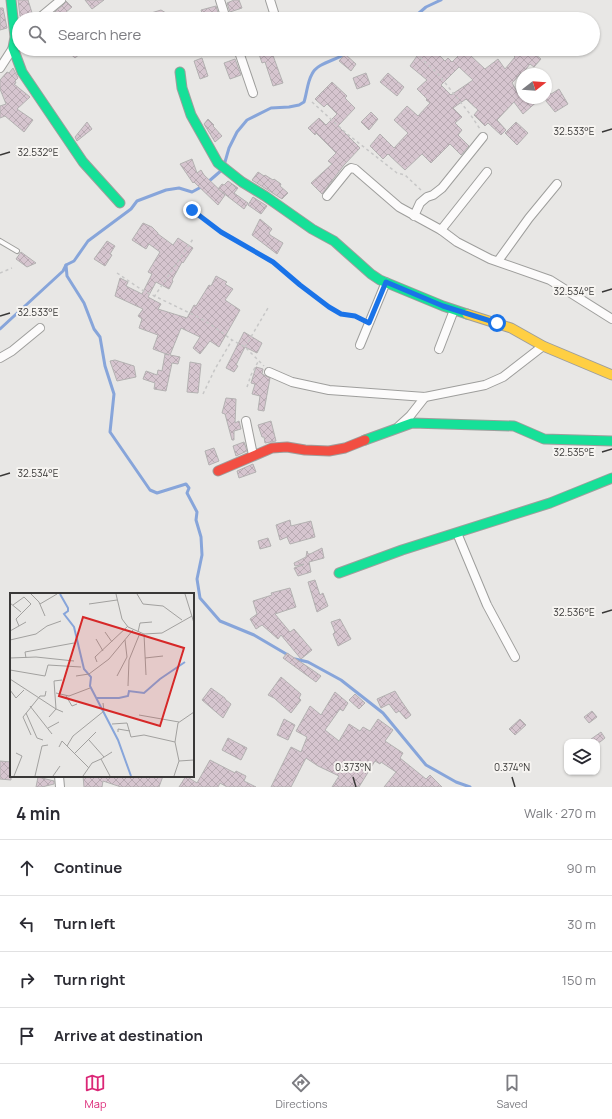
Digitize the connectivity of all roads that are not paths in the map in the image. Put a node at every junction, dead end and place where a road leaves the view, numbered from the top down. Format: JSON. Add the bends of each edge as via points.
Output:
{"nodes":[{"id":1,"x":11,"y":0,"type":"edge"},
{"id":2,"x":61,"y":0,"type":"edge"},
{"id":3,"x":220,"y":0,"type":"edge"},
{"id":4,"x":270,"y":0,"type":"edge"},
{"id":5,"x":13,"y":12,"type":"edge"},
{"id":6,"x":46,"y":12,"type":"edge"},
{"id":7,"x":224,"y":12,"type":"edge"},
{"id":8,"x":274,"y":12,"type":"edge"},
{"id":9,"x":12,"y":50,"type":"edge"},
{"id":10,"x":16,"y":56,"type":"edge"},
{"id":11,"x":240,"y":56,"type":"edge"},
{"id":12,"x":0,"y":68,"type":"edge"},
{"id":13,"x":180,"y":72,"type":"dead end"},
{"id":14,"x":253,"y":93,"type":"dead end"},
{"id":15,"x":483,"y":137,"type":"road end"},
{"id":16,"x":487,"y":172,"type":"dead end"},
{"id":17,"x":557,"y":184,"type":"dead end"},
{"id":18,"x":327,"y":196,"type":"dead end"},
{"id":19,"x":120,"y":203,"type":"dead end"},
{"id":20,"x":414,"y":216,"type":"junction"},
{"id":21,"x":441,"y":230,"type":"junction"},
{"id":22,"x":0,"y":241,"type":"edge"},
{"id":23,"x":17,"y":251,"type":"dead end"},
{"id":24,"x":498,"y":261,"type":"junction"},
{"id":25,"x":386,"y":282,"type":"junction"},
{"id":26,"x":454,"y":310,"type":"junction"},
{"id":27,"x":612,"y":319,"type":"edge"},
{"id":28,"x":40,"y":328,"type":"dead end"},
{"id":29,"x":360,"y":345,"type":"dead end"},
{"id":30,"x":543,"y":346,"type":"junction"},
{"id":31,"x":438,"y":349,"type":"dead end"},
{"id":32,"x":0,"y":358,"type":"edge"},
{"id":33,"x":269,"y":372,"type":"road end"},
{"id":34,"x":612,"y":375,"type":"edge"},
{"id":35,"x":425,"y":397,"type":"junction"},
{"id":36,"x":246,"y":421,"type":"dead end"},
{"id":37,"x":396,"y":428,"type":"junction"},
{"id":38,"x":612,"y":441,"type":"edge"},
{"id":39,"x":253,"y":455,"type":"junction"},
{"id":40,"x":218,"y":471,"type":"dead end"},
{"id":41,"x":612,"y":478,"type":"edge"},
{"id":42,"x":457,"y":533,"type":"junction"},
{"id":43,"x":339,"y":573,"type":"dead end"},
{"id":44,"x":515,"y":657,"type":"dead end"},
{"id":45,"x":59,"y":777,"type":"edge"},
{"id":46,"x":60,"y":787,"type":"edge"}],
"edges":[{"from":1,"to":5,"type":"street"},
{"from":2,"to":6,"type":"street"},
{"from":3,"to":7,"type":"street"},
{"from":4,"to":8,"type":"street"},
{"from":9,"to":12,"type":"street"},
{"from":10,"to":19,"type":"street","via":[[22,72],[83,162]]},
{"from":11,"to":14,"type":"street"},
{"from":13,"to":25,"type":"street","via":[[182,88],[192,115],[218,163],[242,182],[334,242],[371,274]]},
{"from":15,"to":20,"type":"street","via":[[442,188],[420,203]]},
{"from":16,"to":21,"type":"street"},
{"from":17,"to":24,"type":"street"},
{"from":18,"to":20,"type":"street","via":[[351,168]]},
{"from":20,"to":21,"type":"street"},
{"from":21,"to":24,"type":"street","via":[[457,242]]},
{"from":22,"to":23,"type":"lane"},
{"from":24,"to":27,"type":"street","via":[[557,283]]},
{"from":25,"to":26,"type":"street"},
{"from":25,"to":29,"type":"street"},
{"from":26,"to":30,"type":"street","via":[[511,328]]},
{"from":26,"to":31,"type":"street"},
{"from":28,"to":32,"type":"street"},
{"from":30,"to":34,"type":"street"},
{"from":30,"to":35,"type":"street","via":[[503,378],[485,385]]},
{"from":33,"to":35,"type":"street","via":[[292,382],[329,390]]},
{"from":35,"to":37,"type":"street","via":[[410,416]]},
{"from":36,"to":39,"type":"street"},
{"from":37,"to":38,"type":"street","via":[[412,423],[514,426],[544,439]]},
{"from":37,"to":39,"type":"street","via":[[345,448],[329,451],[272,448]]},
{"from":39,"to":40,"type":"street"},
{"from":41,"to":42,"type":"street","via":[[550,503]]},
{"from":42,"to":43,"type":"street"},
{"from":42,"to":44,"type":"street","via":[[487,604]]},
{"from":45,"to":46,"type":"street"}]}
